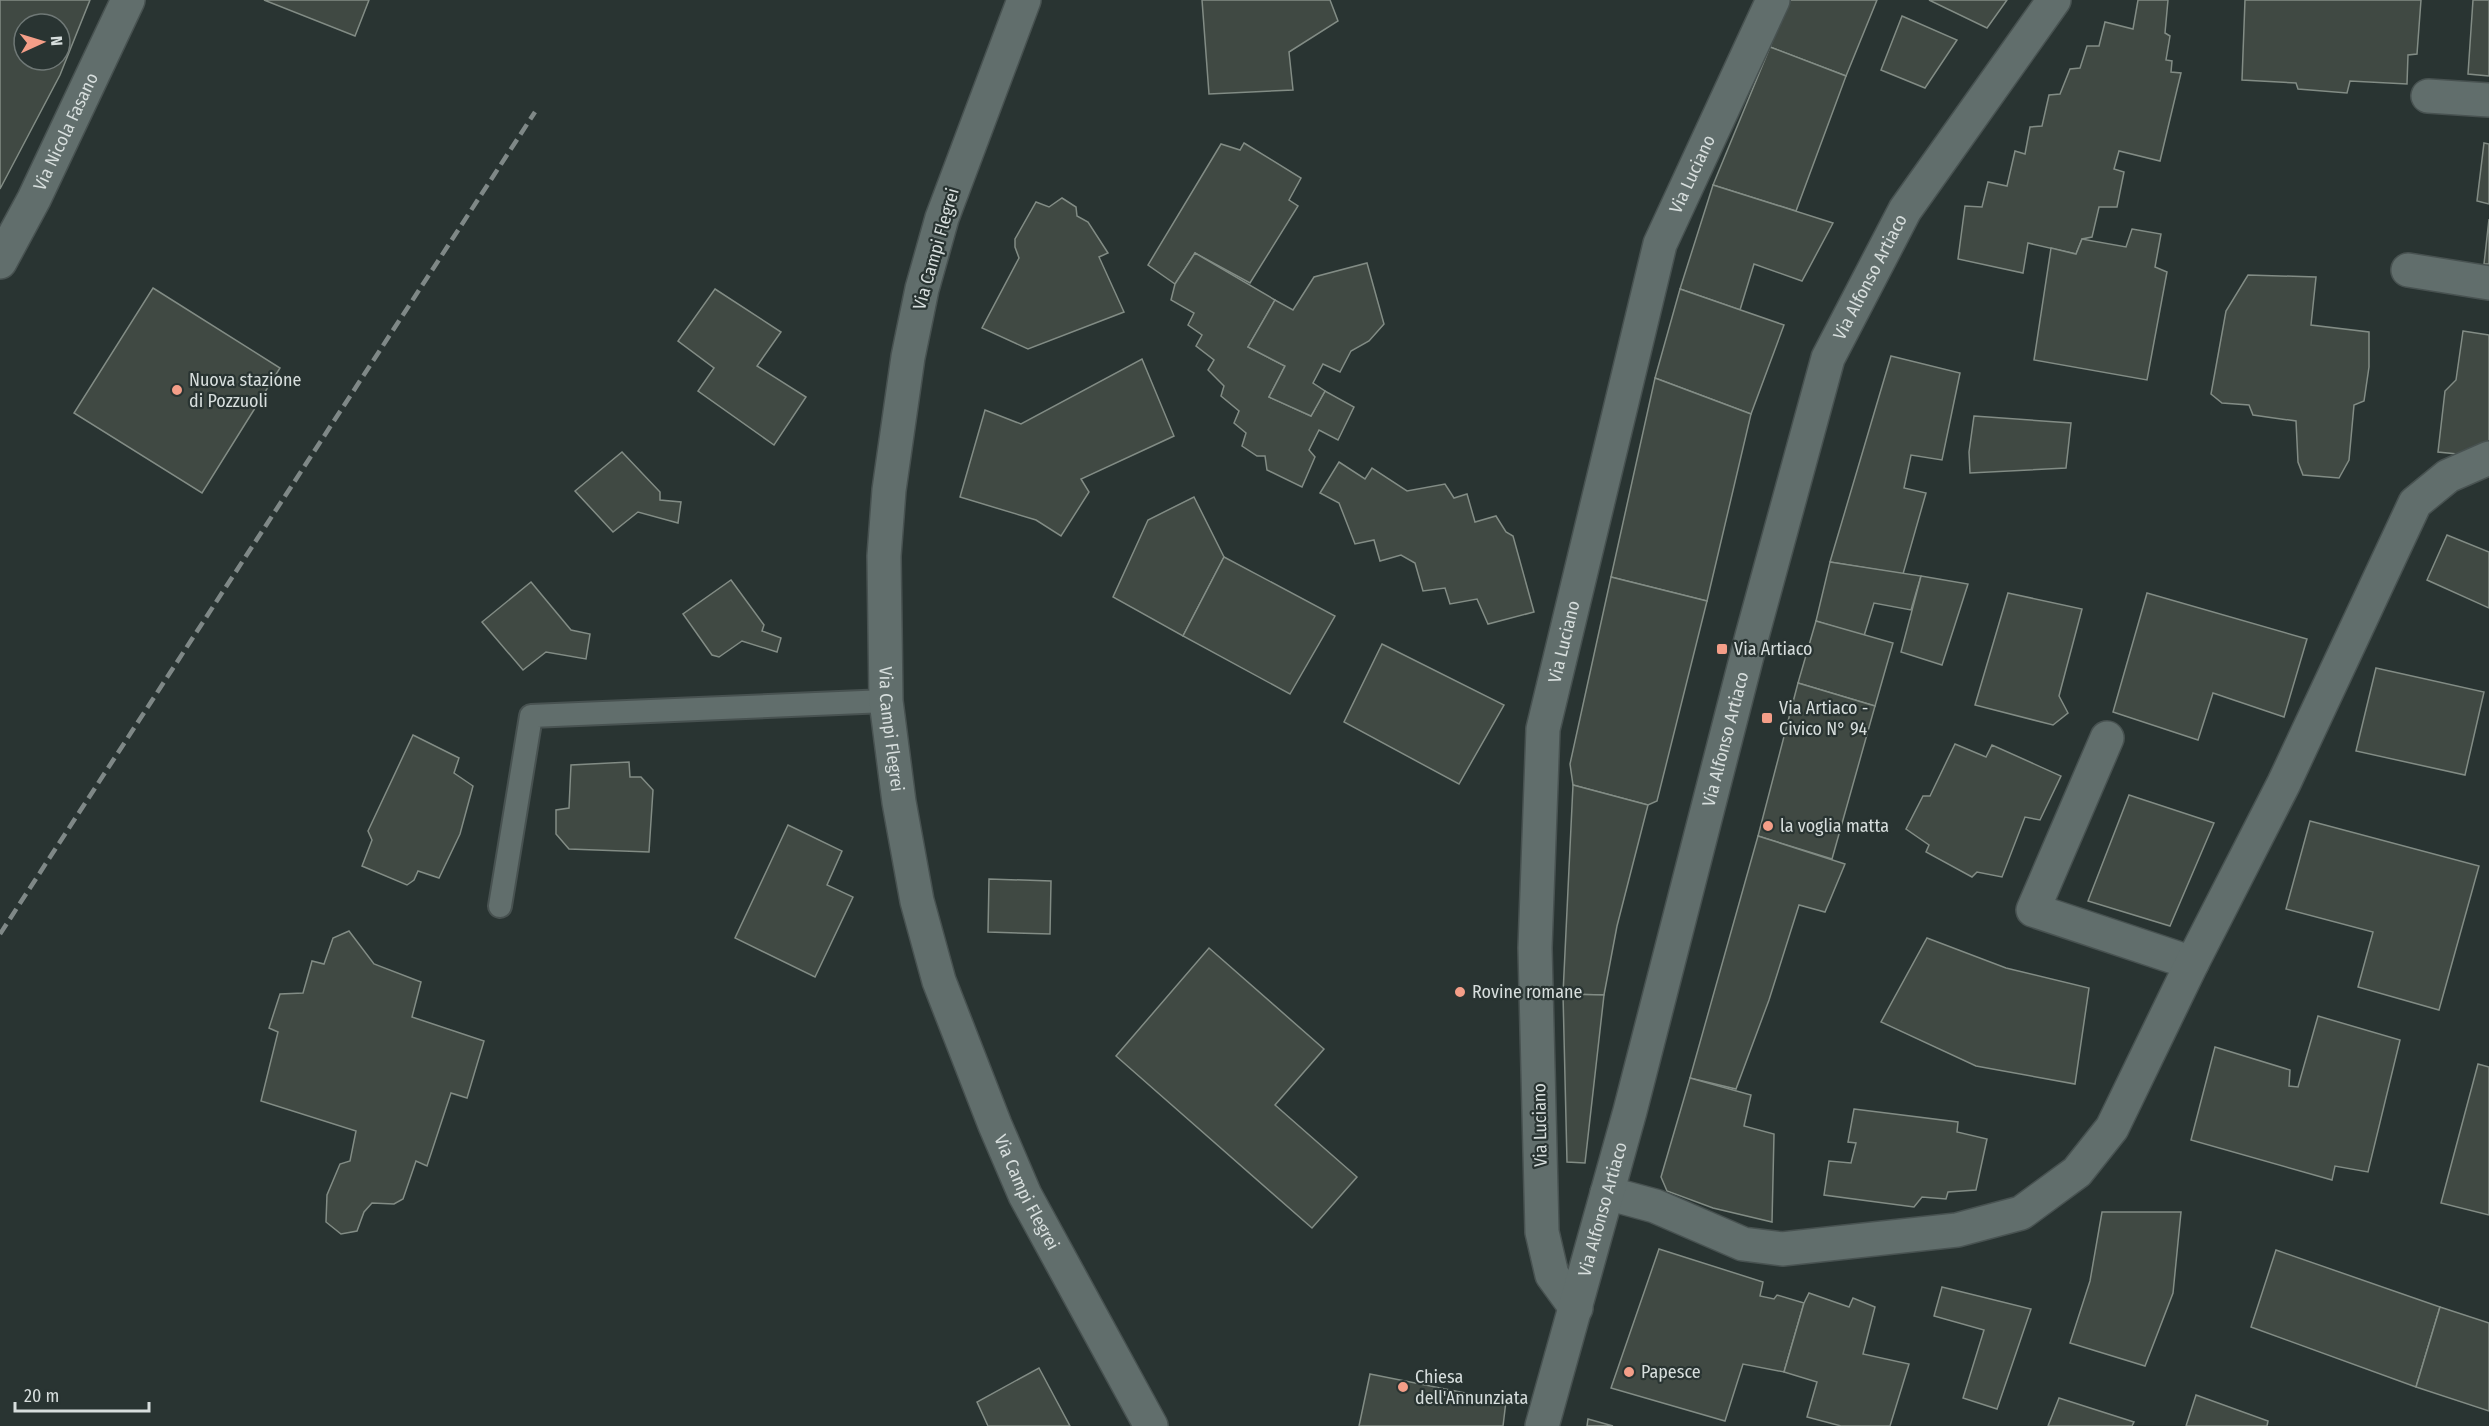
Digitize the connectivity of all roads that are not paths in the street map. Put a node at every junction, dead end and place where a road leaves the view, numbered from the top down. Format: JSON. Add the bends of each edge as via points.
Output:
{"nodes":[{"id":1,"x":128,"y":0,"type":"edge"},
{"id":2,"x":1024,"y":0,"type":"edge"},
{"id":3,"x":1773,"y":0,"type":"edge"},
{"id":4,"x":2054,"y":0,"type":"edge"},
{"id":5,"x":2428,"y":96,"type":"dead end"},
{"id":6,"x":2489,"y":100,"type":"edge"},
{"id":7,"x":0,"y":262,"type":"edge"},
{"id":8,"x":2408,"y":270,"type":"dead end"},
{"id":9,"x":2489,"y":283,"type":"edge"},
{"id":10,"x":2489,"y":458,"type":"edge"},
{"id":11,"x":886,"y":701,"type":"junction"},
{"id":12,"x":2107,"y":738,"type":"dead end"},
{"id":13,"x":500,"y":906,"type":"dead end"},
{"id":14,"x":2192,"y":963,"type":"junction"},
{"id":15,"x":1607,"y":1193,"type":"junction"},
{"id":16,"x":1576,"y":1308,"type":"junction"},
{"id":17,"x":1150,"y":1426,"type":"edge"},
{"id":18,"x":1542,"y":1426,"type":"edge"}],
"edges":[{"from":1,"to":7,"type":"street","name":"Via Nicola Fasano"},
{"from":2,"to":11,"type":"street","name":"Via Campi Flegrei","via":[[942,218],[908,357],[886,534]]},
{"from":3,"to":16,"type":"street","name":"Via Luciano","via":[[1660,244],[1543,729],[1535,948],[1542,1232],[1552,1275]]},
{"from":4,"to":15,"type":"street","name":"Via Alfonso Artiaco","via":[[1905,210],[1828,358]]},
{"from":5,"to":6,"type":"street"},
{"from":8,"to":9,"type":"street"},
{"from":10,"to":14,"type":"street","via":[[2448,476],[2415,503],[2284,783]]},
{"from":11,"to":13,"type":"lane","via":[[531,716]]},
{"from":11,"to":17,"type":"street","name":"Via Campi Flegrei","via":[[917,901],[939,981],[1025,1195]]},
{"from":12,"to":14,"type":"street","via":[[2034,910]]},
{"from":14,"to":15,"type":"street","via":[[2112,1128],[2077,1172],[2021,1214],[1957,1230],[1782,1249],[1743,1244],[1655,1206]]},
{"from":15,"to":16,"type":"street","name":"Via Alfonso Artiaco"},
{"from":16,"to":18,"type":"street","name":"Via Alfonso Artiaco"}]}
